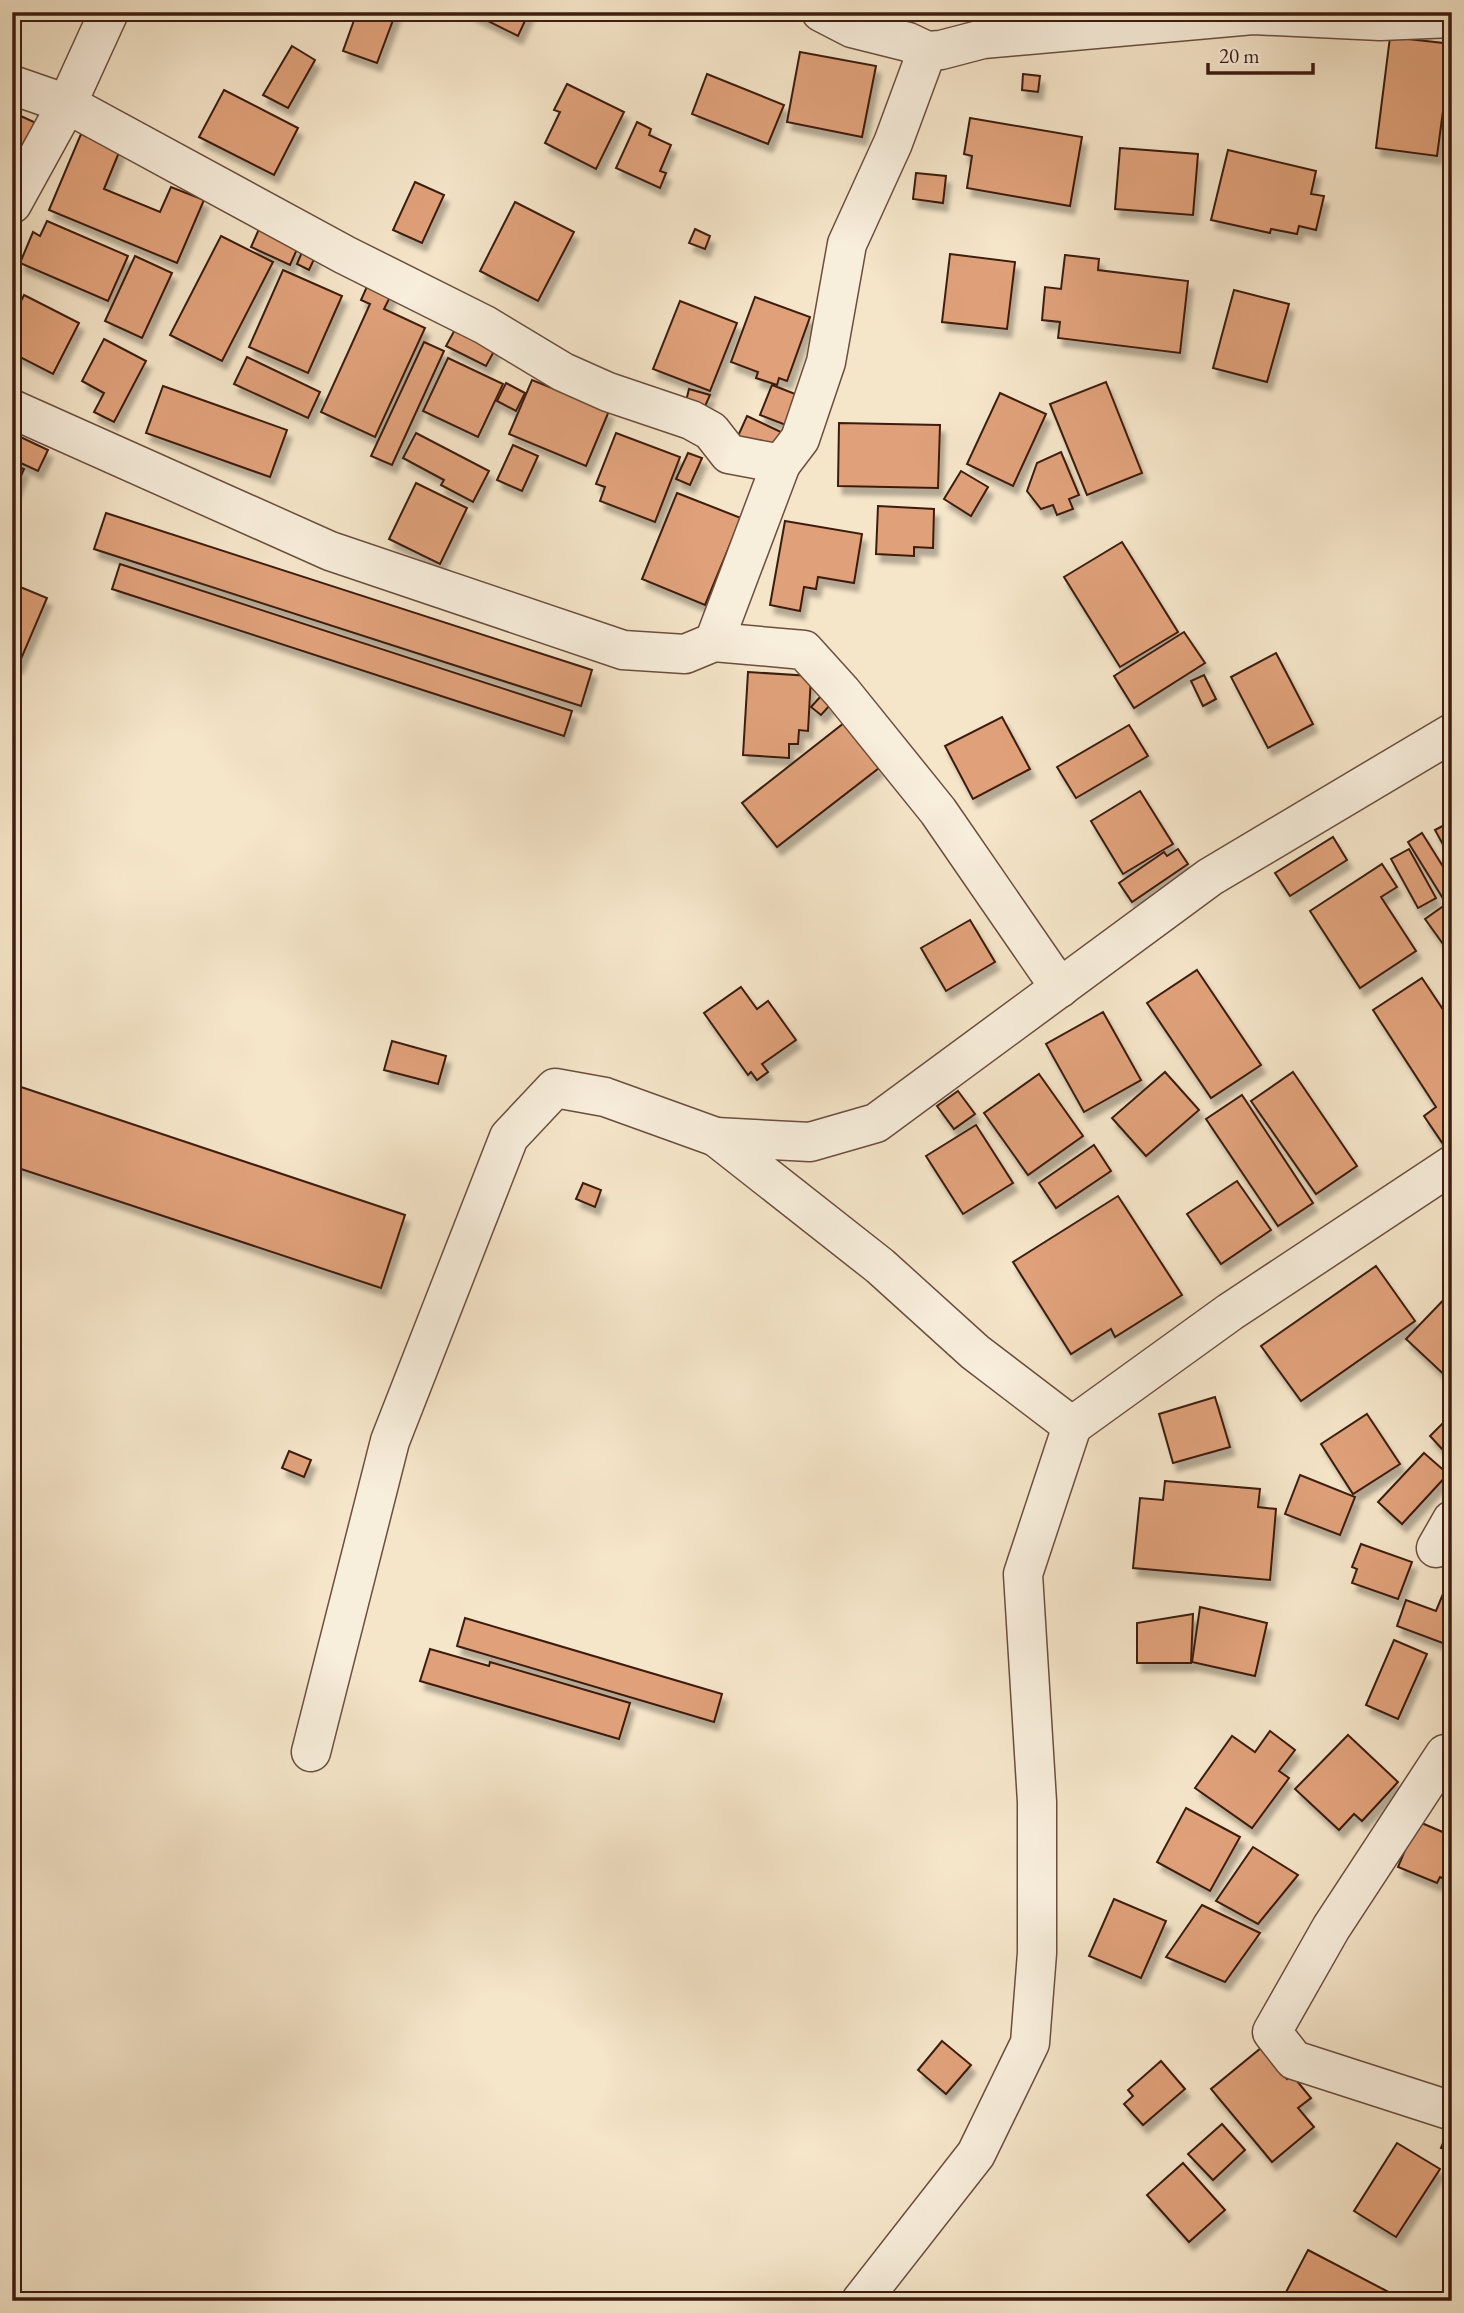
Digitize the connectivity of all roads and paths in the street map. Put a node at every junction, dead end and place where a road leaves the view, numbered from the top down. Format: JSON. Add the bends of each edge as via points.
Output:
{"nodes":[{"id":1,"x":109,"y":12,"type":"edge"},
{"id":2,"x":821,"y":12,"type":"edge"},
{"id":3,"x":1452,"y":18,"type":"edge"},
{"id":4,"x":927,"y":51,"type":"junction"},
{"id":5,"x":12,"y":85,"type":"edge"},
{"id":6,"x":67,"y":104,"type":"junction"},
{"id":7,"x":12,"y":204,"type":"edge"},
{"id":8,"x":12,"y":409,"type":"edge"},
{"id":9,"x":781,"y":464,"type":"junction"},
{"id":10,"x":714,"y":642,"type":"junction"},
{"id":11,"x":1451,"y":735,"type":"edge"},
{"id":12,"x":1060,"y":988,"type":"junction"},
{"id":13,"x":716,"y":1137,"type":"junction"},
{"id":14,"x":1452,"y":1165,"type":"edge"},
{"id":15,"x":1072,"y":1426,"type":"junction"},
{"id":16,"x":310,"y":1752,"type":"dead end"},
{"id":17,"x":1452,"y":1755,"type":"edge"},
{"id":18,"x":1452,"y":2111,"type":"edge"},
{"id":19,"x":861,"y":2301,"type":"edge"}],
"edges":[{"from":1,"to":6,"type":"street"},
{"from":2,"to":4,"type":"street","via":[[852,28]]},
{"from":3,"to":4,"type":"street","via":[[1381,21],[1253,15],[983,39]]},
{"from":4,"to":9,"type":"street","via":[[893,144],[847,244],[826,362],[800,439]]},
{"from":5,"to":6,"type":"street"},
{"from":6,"to":7,"type":"street"},
{"from":6,"to":9,"type":"street","via":[[345,255],[485,325],[563,372],[691,421],[711,431],[729,454]]},
{"from":8,"to":10,"type":"street","via":[[330,551],[580,636],[623,650],[685,654]]},
{"from":9,"to":10,"type":"street"},
{"from":10,"to":12,"type":"street","via":[[804,650],[938,811]]},
{"from":11,"to":12,"type":"street","via":[[1210,877]]},
{"from":12,"to":13,"type":"street","via":[[876,1123],[810,1142]]},
{"from":13,"to":15,"type":"street","via":[[880,1266],[975,1352]]},
{"from":13,"to":16,"type":"street","via":[[606,1097],[555,1088],[509,1137],[390,1441]]},
{"from":14,"to":15,"type":"street","via":[[1230,1312]]},
{"from":15,"to":19,"type":"street","via":[[1023,1574],[1037,1802],[1037,1953],[1030,2043],[976,2154]]},
{"from":17,"to":18,"type":"street","via":[[1446,1754],[1331,1928],[1272,2032],[1294,2060]]}]}
